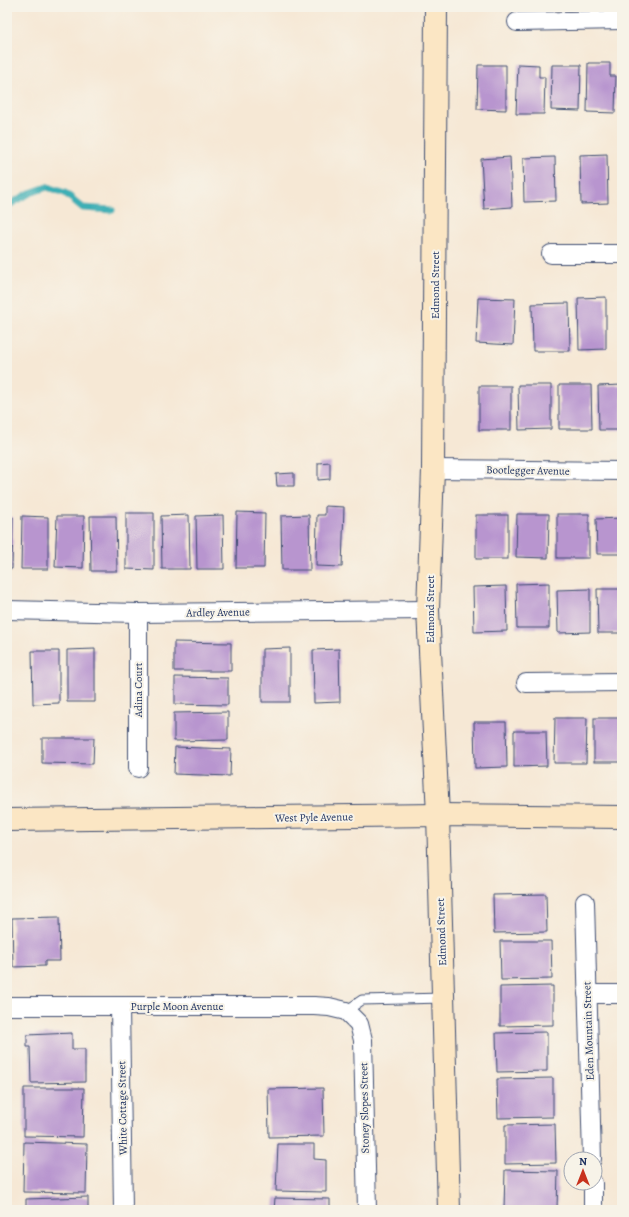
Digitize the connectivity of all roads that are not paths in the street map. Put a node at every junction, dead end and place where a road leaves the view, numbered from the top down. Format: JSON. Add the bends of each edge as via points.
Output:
{"nodes":[{"id":1,"x":436,"y":7,"type":"edge"},
{"id":2,"x":604,"y":13,"type":"edge"},
{"id":3,"x":622,"y":20,"type":"edge"},
{"id":4,"x":517,"y":22,"type":"dead end"},
{"id":5,"x":551,"y":254,"type":"dead end"},
{"id":6,"x":622,"y":254,"type":"edge"},
{"id":7,"x":433,"y":469,"type":"junction"},
{"id":8,"x":622,"y":471,"type":"edge"},
{"id":9,"x":7,"y":610,"type":"edge"},
{"id":10,"x":428,"y":610,"type":"junction"},
{"id":11,"x":138,"y":613,"type":"junction"},
{"id":12,"x":622,"y":682,"type":"edge"},
{"id":13,"x":526,"y":683,"type":"dead end"},
{"id":14,"x":138,"y":768,"type":"dead end"},
{"id":15,"x":438,"y":815,"type":"junction"},
{"id":16,"x":622,"y":817,"type":"edge"},
{"id":17,"x":7,"y":820,"type":"edge"},
{"id":18,"x":585,"y":902,"type":"dead end"},
{"id":19,"x":587,"y":994,"type":"junction"},
{"id":20,"x":622,"y":994,"type":"edge"},
{"id":21,"x":443,"y":998,"type":"junction"},
{"id":22,"x":7,"y":1006,"type":"edge"},
{"id":23,"x":120,"y":1006,"type":"junction"},
{"id":24,"x":346,"y":1011,"type":"junction"},
{"id":25,"x":592,"y":1151,"type":"edge"},
{"id":26,"x":592,"y":1191,"type":"edge"},
{"id":27,"x":123,"y":1210,"type":"edge"},
{"id":28,"x":367,"y":1210,"type":"edge"},
{"id":29,"x":449,"y":1210,"type":"edge"},
{"id":30,"x":593,"y":1210,"type":"edge"}],
"edges":[{"from":1,"to":7,"type":"street","name":"Edmond Street"},
{"from":2,"to":3,"type":"street"},
{"from":2,"to":4,"type":"street"},
{"from":5,"to":6,"type":"street"},
{"from":7,"to":8,"type":"street","name":"Bootlegger Avenue"},
{"from":7,"to":10,"type":"street","name":"Edmond Street"},
{"from":9,"to":11,"type":"street","name":"Ardley Avenue"},
{"from":10,"to":11,"type":"street","name":"Ardley Avenue"},
{"from":10,"to":15,"type":"street","name":"Edmond Street"},
{"from":11,"to":14,"type":"street","name":"Adina Court"},
{"from":12,"to":13,"type":"street"},
{"from":15,"to":16,"type":"street","name":"West Pyle Avenue"},
{"from":15,"to":17,"type":"street","name":"West Pyle Avenue"},
{"from":15,"to":21,"type":"street","name":"Edmond Street"},
{"from":18,"to":19,"type":"street","name":"Eden Mountain Street"},
{"from":19,"to":20,"type":"street"},
{"from":19,"to":25,"type":"street","name":"Eden Mountain Street"},
{"from":21,"to":24,"type":"lane","via":[[362,1000]]},
{"from":21,"to":29,"type":"street","name":"Edmond Street"},
{"from":22,"to":23,"type":"street","name":"Purple Moon Avenue"},
{"from":23,"to":24,"type":"street","name":"Purple Moon Avenue","via":[[329,1006]]},
{"from":23,"to":27,"type":"street","name":"White Cottage Street"},
{"from":24,"to":28,"type":"street","name":"Stoney Slopes Street","via":[[359,1024],[362,1040]]},
{"from":26,"to":30,"type":"street"}]}
